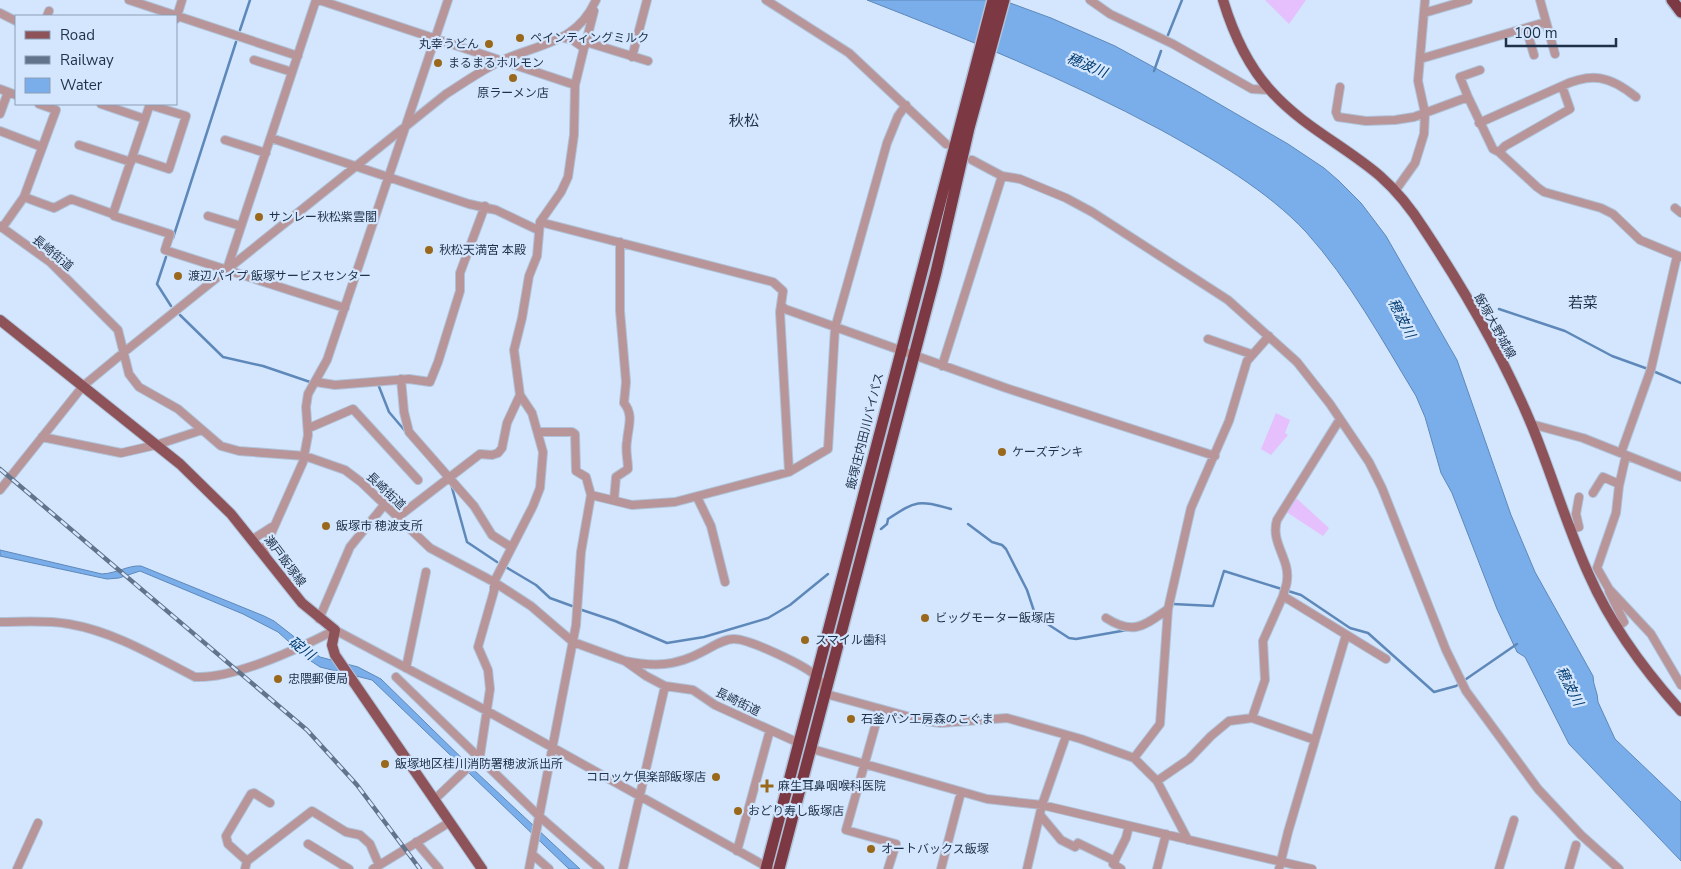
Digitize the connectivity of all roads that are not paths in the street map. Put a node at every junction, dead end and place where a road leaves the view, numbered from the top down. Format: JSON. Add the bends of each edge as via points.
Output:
{"nodes":[{"id":1,"x":182,"y":0,"type":"edge"},
{"id":2,"x":318,"y":0,"type":"edge"},
{"id":3,"x":448,"y":0,"type":"edge"},
{"id":4,"x":597,"y":0,"type":"edge"},
{"id":5,"x":647,"y":0,"type":"edge"},
{"id":6,"x":766,"y":0,"type":"edge"},
{"id":7,"x":993,"y":0,"type":"edge"},
{"id":8,"x":1004,"y":0,"type":"edge"},
{"id":9,"x":1090,"y":0,"type":"edge"},
{"id":10,"x":1223,"y":0,"type":"edge"},
{"id":11,"x":1425,"y":0,"type":"edge"},
{"id":12,"x":1468,"y":0,"type":"edge"},
{"id":13,"x":1540,"y":0,"type":"edge"},
{"id":14,"x":1672,"y":0,"type":"edge"},
{"id":15,"x":134,"y":1,"type":"edge"},
{"id":16,"x":1681,"y":12,"type":"edge"},
{"id":17,"x":0,"y":13,"type":"edge"},
{"id":18,"x":1424,"y":14,"type":"junction"},
{"id":19,"x":169,"y":15,"type":"edge"},
{"id":20,"x":178,"y":15,"type":"edge"},
{"id":21,"x":178,"y":18,"type":"edge"},
{"id":22,"x":15,"y":20,"type":"edge"},
{"id":23,"x":1546,"y":22,"type":"junction"},
{"id":24,"x":1526,"y":28,"type":"junction"},
{"id":25,"x":435,"y":38,"type":"junction"},
{"id":26,"x":564,"y":38,"type":"junction"},
{"id":27,"x":585,"y":45,"type":"junction"},
{"id":28,"x":1555,"y":54,"type":"dead end"},
{"id":29,"x":1534,"y":55,"type":"dead end"},
{"id":30,"x":298,"y":56,"type":"junction"},
{"id":31,"x":632,"y":57,"type":"junction"},
{"id":32,"x":254,"y":60,"type":"dead end"},
{"id":33,"x":502,"y":60,"type":"junction"},
{"id":34,"x":648,"y":60,"type":"dead end"},
{"id":35,"x":1420,"y":60,"type":"junction"},
{"id":36,"x":1480,"y":70,"type":"dead end"},
{"id":37,"x":292,"y":72,"type":"junction"},
{"id":38,"x":575,"y":85,"type":"junction"},
{"id":39,"x":1562,"y":86,"type":"junction"},
{"id":40,"x":1340,"y":87,"type":"dead end"},
{"id":41,"x":0,"y":89,"type":"edge"},
{"id":42,"x":1269,"y":90,"type":"junction"},
{"id":43,"x":12,"y":94,"type":"edge"},
{"id":44,"x":1468,"y":97,"type":"junction"},
{"id":45,"x":1636,"y":97,"type":"dead end"},
{"id":46,"x":42,"y":105,"type":"edge"},
{"id":47,"x":104,"y":105,"type":"edge"},
{"id":48,"x":150,"y":105,"type":"edge"},
{"id":49,"x":153,"y":105,"type":"edge"},
{"id":50,"x":906,"y":105,"type":"junction"},
{"id":51,"x":1425,"y":113,"type":"junction"},
{"id":52,"x":0,"y":114,"type":"edge"},
{"id":53,"x":145,"y":120,"type":"junction"},
{"id":54,"x":1479,"y":123,"type":"junction"},
{"id":55,"x":965,"y":125,"type":"junction"},
{"id":56,"x":405,"y":127,"type":"junction"},
{"id":57,"x":0,"y":131,"type":"edge"},
{"id":58,"x":271,"y":138,"type":"junction"},
{"id":59,"x":225,"y":140,"type":"dead end"},
{"id":60,"x":946,"y":144,"type":"dead end"},
{"id":61,"x":80,"y":145,"type":"dead end"},
{"id":62,"x":42,"y":147,"type":"junction"},
{"id":63,"x":1499,"y":152,"type":"junction"},
{"id":64,"x":266,"y":153,"type":"junction"},
{"id":65,"x":132,"y":159,"type":"junction"},
{"id":66,"x":972,"y":160,"type":"dead end"},
{"id":67,"x":356,"y":167,"type":"junction"},
{"id":68,"x":1002,"y":176,"type":"junction"},
{"id":69,"x":388,"y":178,"type":"junction"},
{"id":70,"x":1394,"y":191,"type":"junction"},
{"id":71,"x":24,"y":197,"type":"junction"},
{"id":72,"x":485,"y":206,"type":"junction"},
{"id":73,"x":112,"y":214,"type":"junction"},
{"id":74,"x":208,"y":216,"type":"dead end"},
{"id":75,"x":241,"y":226,"type":"junction"},
{"id":76,"x":539,"y":226,"type":"junction"},
{"id":77,"x":1,"y":227,"type":"edge"},
{"id":78,"x":620,"y":242,"type":"junction"},
{"id":79,"x":1679,"y":256,"type":"edge"},
{"id":80,"x":227,"y":269,"type":"junction"},
{"id":81,"x":781,"y":305,"type":"junction"},
{"id":82,"x":345,"y":308,"type":"junction"},
{"id":83,"x":0,"y":320,"type":"edge"},
{"id":84,"x":835,"y":328,"type":"junction"},
{"id":85,"x":1269,"y":336,"type":"junction"},
{"id":86,"x":1208,"y":339,"type":"dead end"},
{"id":87,"x":900,"y":351,"type":"junction"},
{"id":88,"x":122,"y":353,"type":"junction"},
{"id":89,"x":1251,"y":354,"type":"junction"},
{"id":90,"x":913,"y":356,"type":"junction"},
{"id":91,"x":942,"y":366,"type":"junction"},
{"id":92,"x":401,"y":379,"type":"junction"},
{"id":93,"x":316,"y":382,"type":"junction"},
{"id":94,"x":83,"y":386,"type":"junction"},
{"id":95,"x":520,"y":395,"type":"junction"},
{"id":96,"x":1340,"y":419,"type":"junction"},
{"id":97,"x":1531,"y":424,"type":"junction"},
{"id":98,"x":309,"y":428,"type":"junction"},
{"id":99,"x":202,"y":430,"type":"junction"},
{"id":100,"x":538,"y":432,"type":"junction"},
{"id":101,"x":42,"y":437,"type":"junction"},
{"id":102,"x":156,"y":445,"type":"junction"},
{"id":103,"x":1624,"y":454,"type":"junction"},
{"id":104,"x":305,"y":456,"type":"junction"},
{"id":105,"x":1215,"y":456,"type":"junction"},
{"id":106,"x":789,"y":472,"type":"junction"},
{"id":107,"x":1681,"y":477,"type":"edge"},
{"id":108,"x":448,"y":478,"type":"junction"},
{"id":109,"x":418,"y":480,"type":"dead end"},
{"id":110,"x":1619,"y":484,"type":"junction"},
{"id":111,"x":1,"y":487,"type":"edge"},
{"id":112,"x":1594,"y":493,"type":"dead end"},
{"id":113,"x":591,"y":495,"type":"junction"},
{"id":114,"x":697,"y":497,"type":"junction"},
{"id":115,"x":1579,"y":497,"type":"dead end"},
{"id":116,"x":614,"y":500,"type":"junction"},
{"id":117,"x":385,"y":504,"type":"junction"},
{"id":118,"x":398,"y":518,"type":"junction"},
{"id":119,"x":275,"y":524,"type":"junction"},
{"id":120,"x":1570,"y":529,"type":"junction"},
{"id":121,"x":253,"y":539,"type":"junction"},
{"id":122,"x":511,"y":547,"type":"junction"},
{"id":123,"x":265,"y":556,"type":"junction"},
{"id":124,"x":427,"y":571,"type":"dead end"},
{"id":125,"x":494,"y":582,"type":"junction"},
{"id":126,"x":725,"y":582,"type":"dead end"},
{"id":127,"x":1609,"y":589,"type":"junction"},
{"id":128,"x":1283,"y":596,"type":"junction"},
{"id":129,"x":1168,"y":608,"type":"junction"},
{"id":130,"x":1106,"y":618,"type":"dead end"},
{"id":131,"x":319,"y":619,"type":"junction"},
{"id":132,"x":0,"y":622,"type":"edge"},
{"id":133,"x":1618,"y":627,"type":"junction"},
{"id":134,"x":335,"y":630,"type":"junction"},
{"id":135,"x":1346,"y":635,"type":"junction"},
{"id":136,"x":573,"y":642,"type":"junction"},
{"id":137,"x":1386,"y":659,"type":"dead end"},
{"id":138,"x":625,"y":661,"type":"junction"},
{"id":139,"x":406,"y":668,"type":"junction"},
{"id":140,"x":396,"y":677,"type":"dead end"},
{"id":141,"x":817,"y":677,"type":"junction"},
{"id":142,"x":1681,"y":684,"type":"edge"},
{"id":143,"x":665,"y":686,"type":"junction"},
{"id":144,"x":826,"y":694,"type":"junction"},
{"id":145,"x":880,"y":709,"type":"junction"},
{"id":146,"x":487,"y":711,"type":"junction"},
{"id":147,"x":1681,"y":711,"type":"edge"},
{"id":148,"x":1252,"y":718,"type":"junction"},
{"id":149,"x":770,"y":730,"type":"junction"},
{"id":150,"x":1066,"y":736,"type":"junction"},
{"id":151,"x":1315,"y":740,"type":"junction"},
{"id":152,"x":799,"y":743,"type":"junction"},
{"id":153,"x":812,"y":749,"type":"junction"},
{"id":154,"x":554,"y":750,"type":"junction"},
{"id":155,"x":479,"y":757,"type":"junction"},
{"id":156,"x":1134,"y":758,"type":"junction"},
{"id":157,"x":863,"y":765,"type":"junction"},
{"id":158,"x":1157,"y":781,"type":"junction"},
{"id":159,"x":961,"y":792,"type":"junction"},
{"id":160,"x":641,"y":797,"type":"junction"},
{"id":161,"x":434,"y":800,"type":"junction"},
{"id":162,"x":270,"y":803,"type":"dead end"},
{"id":163,"x":1042,"y":805,"type":"junction"},
{"id":164,"x":1041,"y":816,"type":"junction"},
{"id":165,"x":539,"y":818,"type":"junction"},
{"id":166,"x":1514,"y":820,"type":"dead end"},
{"id":167,"x":450,"y":822,"type":"junction"},
{"id":168,"x":38,"y":823,"type":"dead end"},
{"id":169,"x":1129,"y":826,"type":"junction"},
{"id":170,"x":1166,"y":834,"type":"junction"},
{"id":171,"x":1188,"y":840,"type":"junction"},
{"id":172,"x":416,"y":842,"type":"junction"},
{"id":173,"x":308,"y":844,"type":"dead end"},
{"id":174,"x":1576,"y":845,"type":"dead end"},
{"id":175,"x":737,"y":851,"type":"junction"},
{"id":176,"x":532,"y":852,"type":"junction"},
{"id":177,"x":247,"y":861,"type":"junction"},
{"id":178,"x":1114,"y":861,"type":"junction"},
{"id":179,"x":1280,"y":866,"type":"edge"},
{"id":180,"x":376,"y":867,"type":"edge"},
{"id":181,"x":768,"y":868,"type":"edge"},
{"id":182,"x":17,"y":869,"type":"edge"},
{"id":183,"x":245,"y":869,"type":"edge"},
{"id":184,"x":349,"y":869,"type":"edge"},
{"id":185,"x":439,"y":869,"type":"edge"},
{"id":186,"x":482,"y":869,"type":"edge"},
{"id":187,"x":529,"y":869,"type":"edge"},
{"id":188,"x":549,"y":869,"type":"edge"},
{"id":189,"x":600,"y":869,"type":"edge"},
{"id":190,"x":624,"y":869,"type":"edge"},
{"id":191,"x":779,"y":869,"type":"edge"},
{"id":192,"x":888,"y":869,"type":"edge"},
{"id":193,"x":941,"y":869,"type":"edge"},
{"id":194,"x":1027,"y":869,"type":"edge"},
{"id":195,"x":1121,"y":869,"type":"edge"},
{"id":196,"x":1157,"y":869,"type":"edge"},
{"id":197,"x":1312,"y":869,"type":"edge"},
{"id":198,"x":1499,"y":869,"type":"edge"},
{"id":199,"x":1569,"y":869,"type":"edge"},
{"id":200,"x":1619,"y":869,"type":"edge"}],
"edges":[{"from":1,"to":20,"type":"street"},
{"from":2,"to":25,"type":"street"},
{"from":2,"to":30,"type":"street"},
{"from":3,"to":25,"type":"street"},
{"from":4,"to":26,"type":"street","via":[[582,24]]},
{"from":4,"to":27,"type":"street"},
{"from":5,"to":31,"type":"street"},
{"from":6,"to":50,"type":"street","via":[[849,53]]},
{"from":7,"to":55,"type":"highway","name":"飯塚庄内田川バイパス"},
{"from":8,"to":55,"type":"highway","name":"飯塚庄内田川バイパス"},
{"from":9,"to":42,"type":"street","via":[[1110,14],[1173,44],[1252,89]]},
{"from":10,"to":42,"type":"main road","name":"飯塚大野城線","via":[[1234,32]]},
{"from":11,"to":18,"type":"street"},
{"from":12,"to":18,"type":"street"},
{"from":13,"to":23,"type":"street"},
{"from":14,"to":16,"type":"highway"},
{"from":15,"to":19,"type":"street"},
{"from":17,"to":22,"type":"street"},
{"from":18,"to":35,"type":"street"},
{"from":21,"to":30,"type":"street"},
{"from":23,"to":24,"type":"street"},
{"from":23,"to":28,"type":"street"},
{"from":24,"to":29,"type":"street"},
{"from":24,"to":35,"type":"street"},
{"from":25,"to":33,"type":"street"},
{"from":25,"to":56,"type":"street"},
{"from":26,"to":27,"type":"street"},
{"from":26,"to":33,"type":"street"},
{"from":27,"to":31,"type":"street"},
{"from":27,"to":38,"type":"street"},
{"from":30,"to":37,"type":"street"},
{"from":31,"to":34,"type":"street"},
{"from":32,"to":37,"type":"street"},
{"from":33,"to":38,"type":"street"},
{"from":33,"to":56,"type":"street","via":[[446,94]]},
{"from":35,"to":51,"type":"street","via":[[1418,81]]},
{"from":36,"to":44,"type":"street","via":[[1460,77]]},
{"from":37,"to":58,"type":"street"},
{"from":38,"to":76,"type":"street","via":[[574,135],[568,177]]},
{"from":39,"to":45,"type":"street","via":[[1579,78],[1597,77],[1624,88]]},
{"from":39,"to":54,"type":"street"},
{"from":39,"to":63,"type":"street","via":[[1570,109]]},
{"from":40,"to":51,"type":"street","via":[[1336,112],[1340,119],[1396,120]]},
{"from":41,"to":43,"type":"street"},
{"from":42,"to":70,"type":"main road","name":"飯塚大野城線","via":[[1301,119],[1370,168]]},
{"from":43,"to":52,"type":"street"},
{"from":44,"to":51,"type":"street"},
{"from":44,"to":54,"type":"street"},
{"from":46,"to":62,"type":"street","via":[[56,110]]},
{"from":47,"to":53,"type":"street"},
{"from":48,"to":53,"type":"street"},
{"from":49,"to":65,"type":"street","via":[[186,116],[169,169]]},
{"from":50,"to":60,"type":"street"},
{"from":50,"to":84,"type":"street","via":[[887,143]]},
{"from":51,"to":70,"type":"street","via":[[1418,156]]},
{"from":53,"to":65,"type":"street"},
{"from":54,"to":63,"type":"street","via":[[1493,149]]},
{"from":55,"to":87,"type":"highway","name":"飯塚庄内田川バイパス"},
{"from":55,"to":90,"type":"highway","name":"飯塚庄内田川バイパス","via":[[936,272]]},
{"from":56,"to":67,"type":"street"},
{"from":56,"to":69,"type":"street"},
{"from":57,"to":62,"type":"street"},
{"from":58,"to":64,"type":"street"},
{"from":58,"to":67,"type":"street"},
{"from":59,"to":64,"type":"street"},
{"from":61,"to":65,"type":"street"},
{"from":62,"to":71,"type":"street"},
{"from":63,"to":79,"type":"street","via":[[1544,192],[1601,208],[1613,214],[1640,240]]},
{"from":64,"to":75,"type":"street"},
{"from":65,"to":73,"type":"street"},
{"from":66,"to":68,"type":"street"},
{"from":67,"to":69,"type":"street"},
{"from":67,"to":80,"type":"street"},
{"from":68,"to":85,"type":"street","via":[[1020,179],[1092,212],[1228,300]]},
{"from":68,"to":91,"type":"street"},
{"from":69,"to":72,"type":"street","via":[[469,204]]},
{"from":69,"to":82,"type":"street"},
{"from":70,"to":97,"type":"main road","name":"飯塚大野城線","via":[[1424,229],[1466,299]]},
{"from":71,"to":73,"type":"street","via":[[54,208],[71,199]]},
{"from":71,"to":77,"type":"street"},
{"from":72,"to":76,"type":"street"},
{"from":72,"to":92,"type":"street","via":[[460,273],[460,291],[430,382]]},
{"from":73,"to":80,"type":"street","via":[[170,234],[165,250]]},
{"from":74,"to":75,"type":"street"},
{"from":75,"to":80,"type":"street"},
{"from":76,"to":78,"type":"street"},
{"from":76,"to":95,"type":"street","via":[[536,256],[514,350]]},
{"from":77,"to":88,"type":"street","name":"長崎街道","via":[[50,262],[74,284],[118,330]]},
{"from":78,"to":81,"type":"street","via":[[773,282],[783,291]]},
{"from":78,"to":116,"type":"street","via":[[620,311],[626,382],[624,403],[629,409],[630,429],[628,469],[616,477]]},
{"from":79,"to":103,"type":"street","via":[[1651,369]]},
{"from":80,"to":82,"type":"street"},
{"from":80,"to":88,"type":"street"},
{"from":81,"to":84,"type":"street"},
{"from":81,"to":106,"type":"street"},
{"from":82,"to":93,"type":"street","via":[[328,360]]},
{"from":83,"to":94,"type":"main road","name":"瀬戸飯塚線"},
{"from":84,"to":87,"type":"street"},
{"from":84,"to":106,"type":"street","via":[[828,449]]},
{"from":85,"to":89,"type":"street"},
{"from":85,"to":96,"type":"street","via":[[1297,362]]},
{"from":86,"to":89,"type":"street"},
{"from":87,"to":90,"type":"street"},
{"from":87,"to":141,"type":"highway","name":"飯塚庄内田川バイパス"},
{"from":88,"to":94,"type":"street"},
{"from":88,"to":99,"type":"street","name":"長崎街道","via":[[128,374],[139,387],[178,409]]},
{"from":89,"to":105,"type":"street"},
{"from":90,"to":91,"type":"street"},
{"from":90,"to":144,"type":"highway","name":"飯塚庄内田川バイパス"},
{"from":91,"to":105,"type":"street"},
{"from":92,"to":93,"type":"street","via":[[334,385]]},
{"from":92,"to":108,"type":"street","via":[[409,432]]},
{"from":93,"to":98,"type":"street","via":[[307,399]]},
{"from":94,"to":101,"type":"street"},
{"from":94,"to":102,"type":"main road","name":"瀬戸飯塚線"},
{"from":95,"to":100,"type":"street","via":[[529,407]]},
{"from":95,"to":108,"type":"street","via":[[507,423],[502,448],[492,455],[480,454]]},
{"from":96,"to":128,"type":"street","via":[[1277,520],[1276,538],[1287,574]]},
{"from":96,"to":200,"type":"street","via":[[1382,488],[1446,650],[1466,691],[1538,789],[1581,836]]},
{"from":97,"to":103,"type":"street","via":[[1583,438]]},
{"from":97,"to":120,"type":"main road","name":"飯塚大野城線"},
{"from":98,"to":104,"type":"street"},
{"from":98,"to":109,"type":"street","via":[[353,409]]},
{"from":99,"to":102,"type":"street"},
{"from":99,"to":104,"type":"street","name":"長崎街道","via":[[228,450]]},
{"from":100,"to":113,"type":"street","via":[[575,434],[576,471],[586,477]]},
{"from":100,"to":122,"type":"street","via":[[543,452],[540,488]]},
{"from":101,"to":102,"type":"street","via":[[121,453]]},
{"from":101,"to":111,"type":"street"},
{"from":102,"to":121,"type":"main road","name":"瀬戸飯塚線","via":[[207,489]]},
{"from":103,"to":107,"type":"street"},
{"from":103,"to":110,"type":"street"},
{"from":104,"to":117,"type":"street","name":"長崎街道","via":[[345,470]]},
{"from":104,"to":119,"type":"street"},
{"from":105,"to":129,"type":"street","via":[[1191,508]]},
{"from":106,"to":114,"type":"street"},
{"from":108,"to":118,"type":"street"},
{"from":108,"to":122,"type":"street","via":[[474,506],[492,535]]},
{"from":110,"to":112,"type":"street","via":[[1603,477]]},
{"from":110,"to":127,"type":"street","via":[[1616,513],[1597,568]]},
{"from":113,"to":116,"type":"street"},
{"from":113,"to":136,"type":"street","via":[[581,552]]},
{"from":114,"to":116,"type":"street","via":[[647,506]]},
{"from":114,"to":126,"type":"street","via":[[712,526]]},
{"from":115,"to":120,"type":"street","via":[[1576,514],[1579,526]]},
{"from":117,"to":118,"type":"street","name":"長崎街道"},
{"from":117,"to":131,"type":"street","via":[[350,547]]},
{"from":118,"to":125,"type":"street","name":"長崎街道","via":[[430,548]]},
{"from":119,"to":121,"type":"street"},
{"from":119,"to":123,"type":"street"},
{"from":120,"to":133,"type":"main road","name":"飯塚大野城線","via":[[1590,578]]},
{"from":121,"to":123,"type":"main road","name":"瀬戸飯塚線"},
{"from":122,"to":125,"type":"street"},
{"from":123,"to":131,"type":"main road","name":"瀬戸飯塚線"},
{"from":124,"to":139,"type":"street"},
{"from":125,"to":136,"type":"street","name":"長崎街道","via":[[531,606]]},
{"from":125,"to":146,"type":"street","via":[[478,647],[488,670],[490,700]]},
{"from":127,"to":133,"type":"street","via":[[1624,622]]},
{"from":127,"to":142,"type":"street","via":[[1651,634]]},
{"from":128,"to":135,"type":"street"},
{"from":128,"to":148,"type":"street","via":[[1264,642],[1265,680]]},
{"from":129,"to":130,"type":"street","via":[[1149,624],[1141,626],[1124,628]]},
{"from":129,"to":156,"type":"street","via":[[1160,724]]},
{"from":131,"to":134,"type":"main road","name":"瀬戸飯塚線"},
{"from":132,"to":134,"type":"street","via":[[68,624],[100,632],[135,644],[195,677],[206,678],[283,654]]},
{"from":133,"to":147,"type":"main road","name":"飯塚大野城線","via":[[1634,653]]},
{"from":134,"to":139,"type":"street"},
{"from":134,"to":161,"type":"main road","via":[[332,645],[335,655]]},
{"from":135,"to":137,"type":"street"},
{"from":135,"to":151,"type":"street"},
{"from":136,"to":138,"type":"street","name":"長崎街道"},
{"from":136,"to":154,"type":"street"},
{"from":138,"to":141,"type":"street","via":[[670,665],[734,639],[764,648]]},
{"from":138,"to":143,"type":"street","name":"長崎街道"},
{"from":139,"to":146,"type":"street"},
{"from":140,"to":155,"type":"street"},
{"from":141,"to":144,"type":"street"},
{"from":141,"to":152,"type":"highway","name":"飯塚庄内田川バイパス"},
{"from":143,"to":149,"type":"street","name":"長崎街道","via":[[693,690],[715,705]]},
{"from":143,"to":160,"type":"street"},
{"from":144,"to":145,"type":"street"},
{"from":144,"to":153,"type":"highway","name":"飯塚庄内田川バイパス"},
{"from":145,"to":150,"type":"street","via":[[941,723],[1007,718]]},
{"from":145,"to":157,"type":"street"},
{"from":146,"to":154,"type":"street"},
{"from":146,"to":155,"type":"street"},
{"from":148,"to":151,"type":"street"},
{"from":148,"to":158,"type":"street","via":[[1229,721],[1189,759]]},
{"from":149,"to":152,"type":"street","name":"長崎街道"},
{"from":149,"to":175,"type":"street"},
{"from":150,"to":156,"type":"street"},
{"from":150,"to":163,"type":"street"},
{"from":151,"to":179,"type":"street"},
{"from":152,"to":181,"type":"highway","name":"飯塚庄内田川バイパス"},
{"from":153,"to":157,"type":"street"},
{"from":153,"to":191,"type":"highway","name":"飯塚庄内田川バイパス"},
{"from":154,"to":160,"type":"street"},
{"from":154,"to":165,"type":"street"},
{"from":155,"to":161,"type":"street"},
{"from":155,"to":165,"type":"street"},
{"from":156,"to":158,"type":"street"},
{"from":157,"to":159,"type":"street"},
{"from":157,"to":192,"type":"street","via":[[846,830],[896,844]]},
{"from":158,"to":171,"type":"street"},
{"from":159,"to":163,"type":"street","via":[[987,799]]},
{"from":159,"to":193,"type":"street"},
{"from":160,"to":175,"type":"street"},
{"from":160,"to":190,"type":"street"},
{"from":161,"to":167,"type":"main road"},
{"from":162,"to":177,"type":"street","via":[[251,794],[226,836],[228,844]]},
{"from":163,"to":164,"type":"street"},
{"from":163,"to":169,"type":"street"},
{"from":164,"to":178,"type":"street","via":[[1066,843],[1075,847],[1078,843]]},
{"from":164,"to":194,"type":"street"},
{"from":165,"to":176,"type":"street"},
{"from":165,"to":189,"type":"street"},
{"from":166,"to":198,"type":"street"},
{"from":167,"to":172,"type":"street"},
{"from":167,"to":186,"type":"main road"},
{"from":168,"to":182,"type":"street"},
{"from":169,"to":170,"type":"street"},
{"from":169,"to":178,"type":"street"},
{"from":170,"to":171,"type":"street"},
{"from":170,"to":196,"type":"street"},
{"from":171,"to":179,"type":"street"},
{"from":172,"to":180,"type":"street"},
{"from":172,"to":185,"type":"street"},
{"from":173,"to":184,"type":"street"},
{"from":174,"to":199,"type":"street"},
{"from":175,"to":181,"type":"street"},
{"from":176,"to":187,"type":"street"},
{"from":176,"to":188,"type":"street"},
{"from":177,"to":180,"type":"street","via":[[312,811],[346,832],[360,835],[370,844]]},
{"from":177,"to":183,"type":"street"},
{"from":178,"to":195,"type":"street","via":[[1113,864]]},
{"from":179,"to":197,"type":"street"}]}
